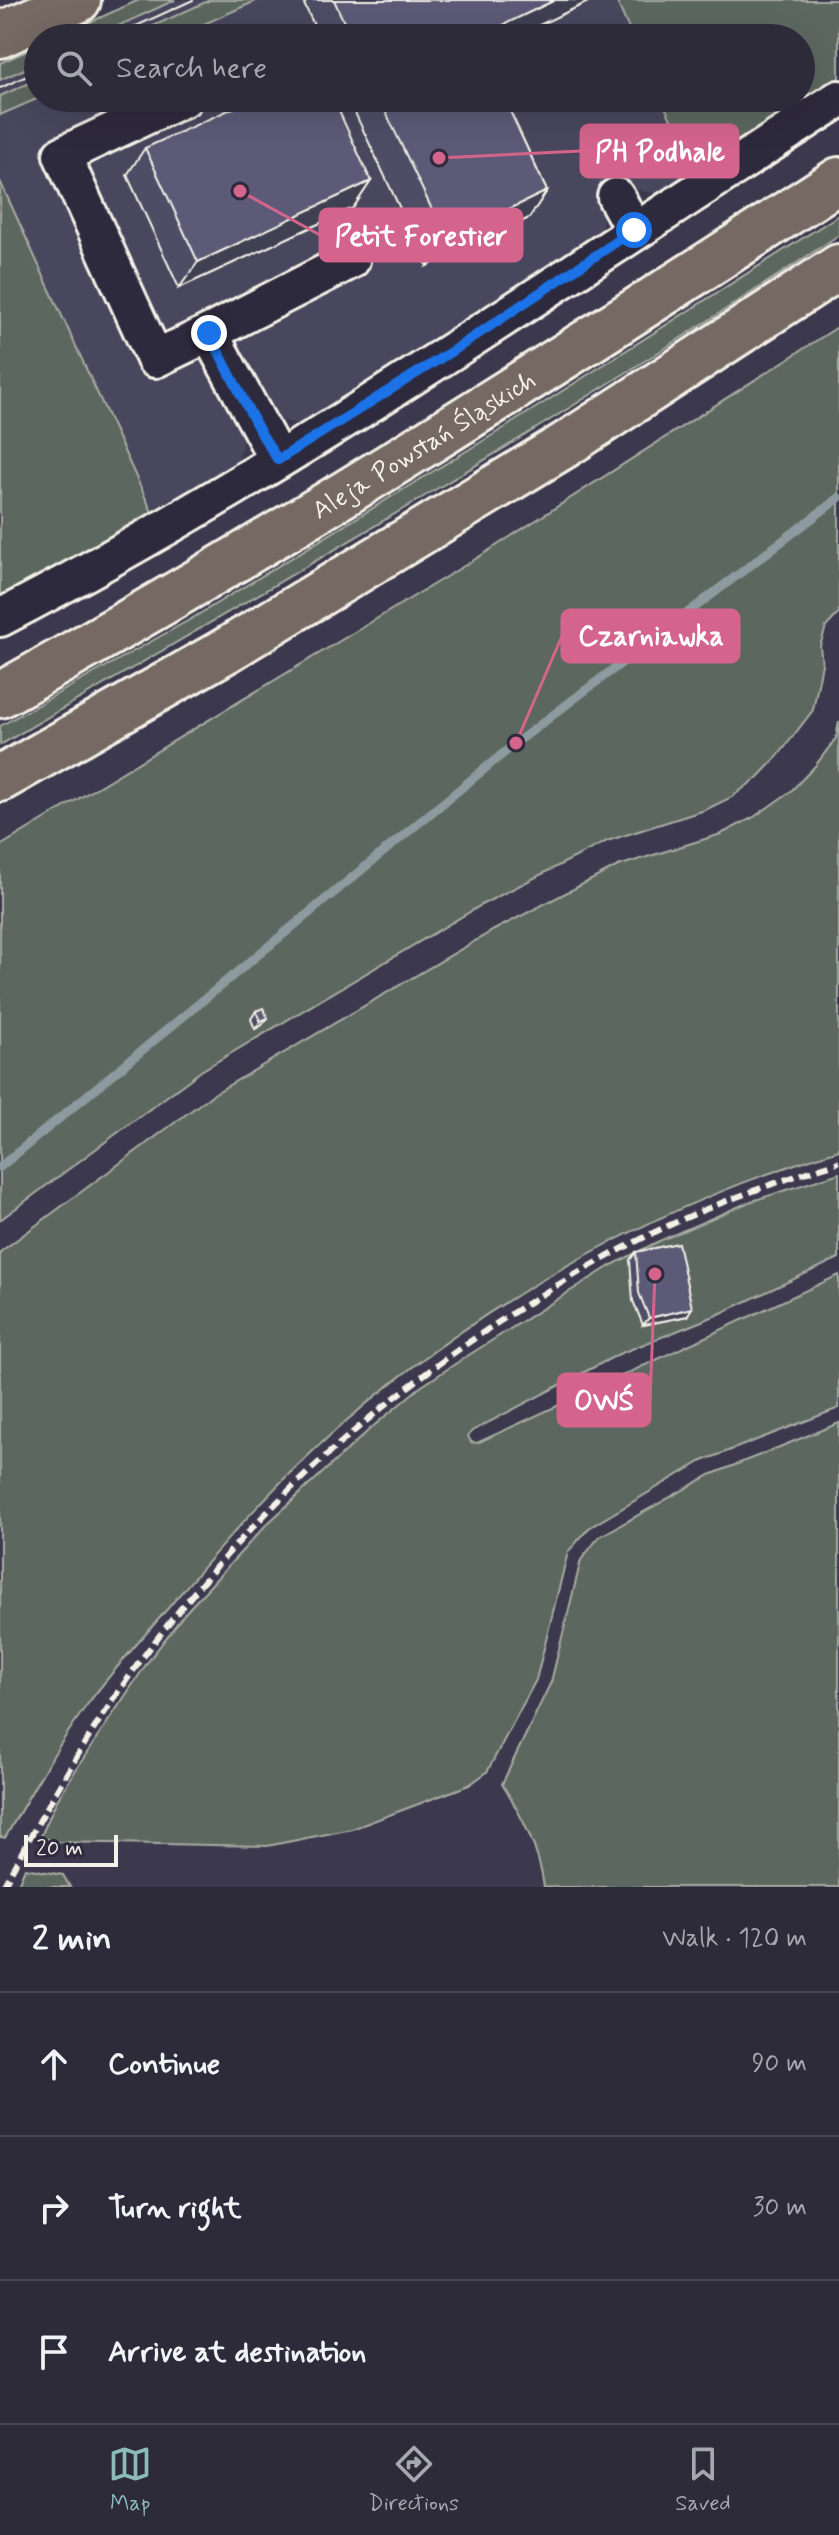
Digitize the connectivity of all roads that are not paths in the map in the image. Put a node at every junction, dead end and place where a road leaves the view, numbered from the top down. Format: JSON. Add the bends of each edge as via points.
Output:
{"nodes":[{"id":1,"x":78,"y":0,"type":"edge"},
{"id":2,"x":24,"y":24,"type":"edge"},
{"id":3,"x":25,"y":24,"type":"edge"},
{"id":4,"x":0,"y":35,"type":"edge"},
{"id":5,"x":839,"y":99,"type":"edge"},
{"id":6,"x":154,"y":112,"type":"edge"},
{"id":7,"x":839,"y":180,"type":"edge"},
{"id":8,"x":616,"y":197,"type":"dead end"},
{"id":9,"x":634,"y":230,"type":"junction"},
{"id":10,"x":351,"y":260,"type":"dead end"},
{"id":11,"x":839,"y":267,"type":"edge"},
{"id":12,"x":209,"y":333,"type":"junction"},
{"id":13,"x":278,"y":460,"type":"junction"},
{"id":14,"x":242,"y":555,"type":"junction"},
{"id":15,"x":0,"y":618,"type":"edge"},
{"id":16,"x":225,"y":651,"type":"junction"},
{"id":17,"x":0,"y":664,"type":"edge"},
{"id":18,"x":0,"y":695,"type":"edge"},
{"id":19,"x":0,"y":779,"type":"edge"},
{"id":20,"x":0,"y":802,"type":"edge"}],
"edges":[{"from":1,"to":3,"type":"main road"},
{"from":2,"to":4,"type":"main road"},
{"from":5,"to":9,"type":"street"},
{"from":6,"to":12,"type":"street","via":[[62,155],[155,359]]},
{"from":7,"to":14,"type":"main road","name":"Aleja Powstań Śląskich","via":[[591,341]]},
{"from":8,"to":9,"type":"street"},
{"from":9,"to":13,"type":"street"},
{"from":10,"to":12,"type":"street"},
{"from":11,"to":16,"type":"main road","via":[[565,445]]},
{"from":12,"to":13,"type":"street"},
{"from":13,"to":15,"type":"street"},
{"from":14,"to":17,"type":"main road"},
{"from":14,"to":18,"type":"main road","name":"Aleja Powstań Śląskich"},
{"from":16,"to":19,"type":"main road"},
{"from":16,"to":20,"type":"main road"}]}
